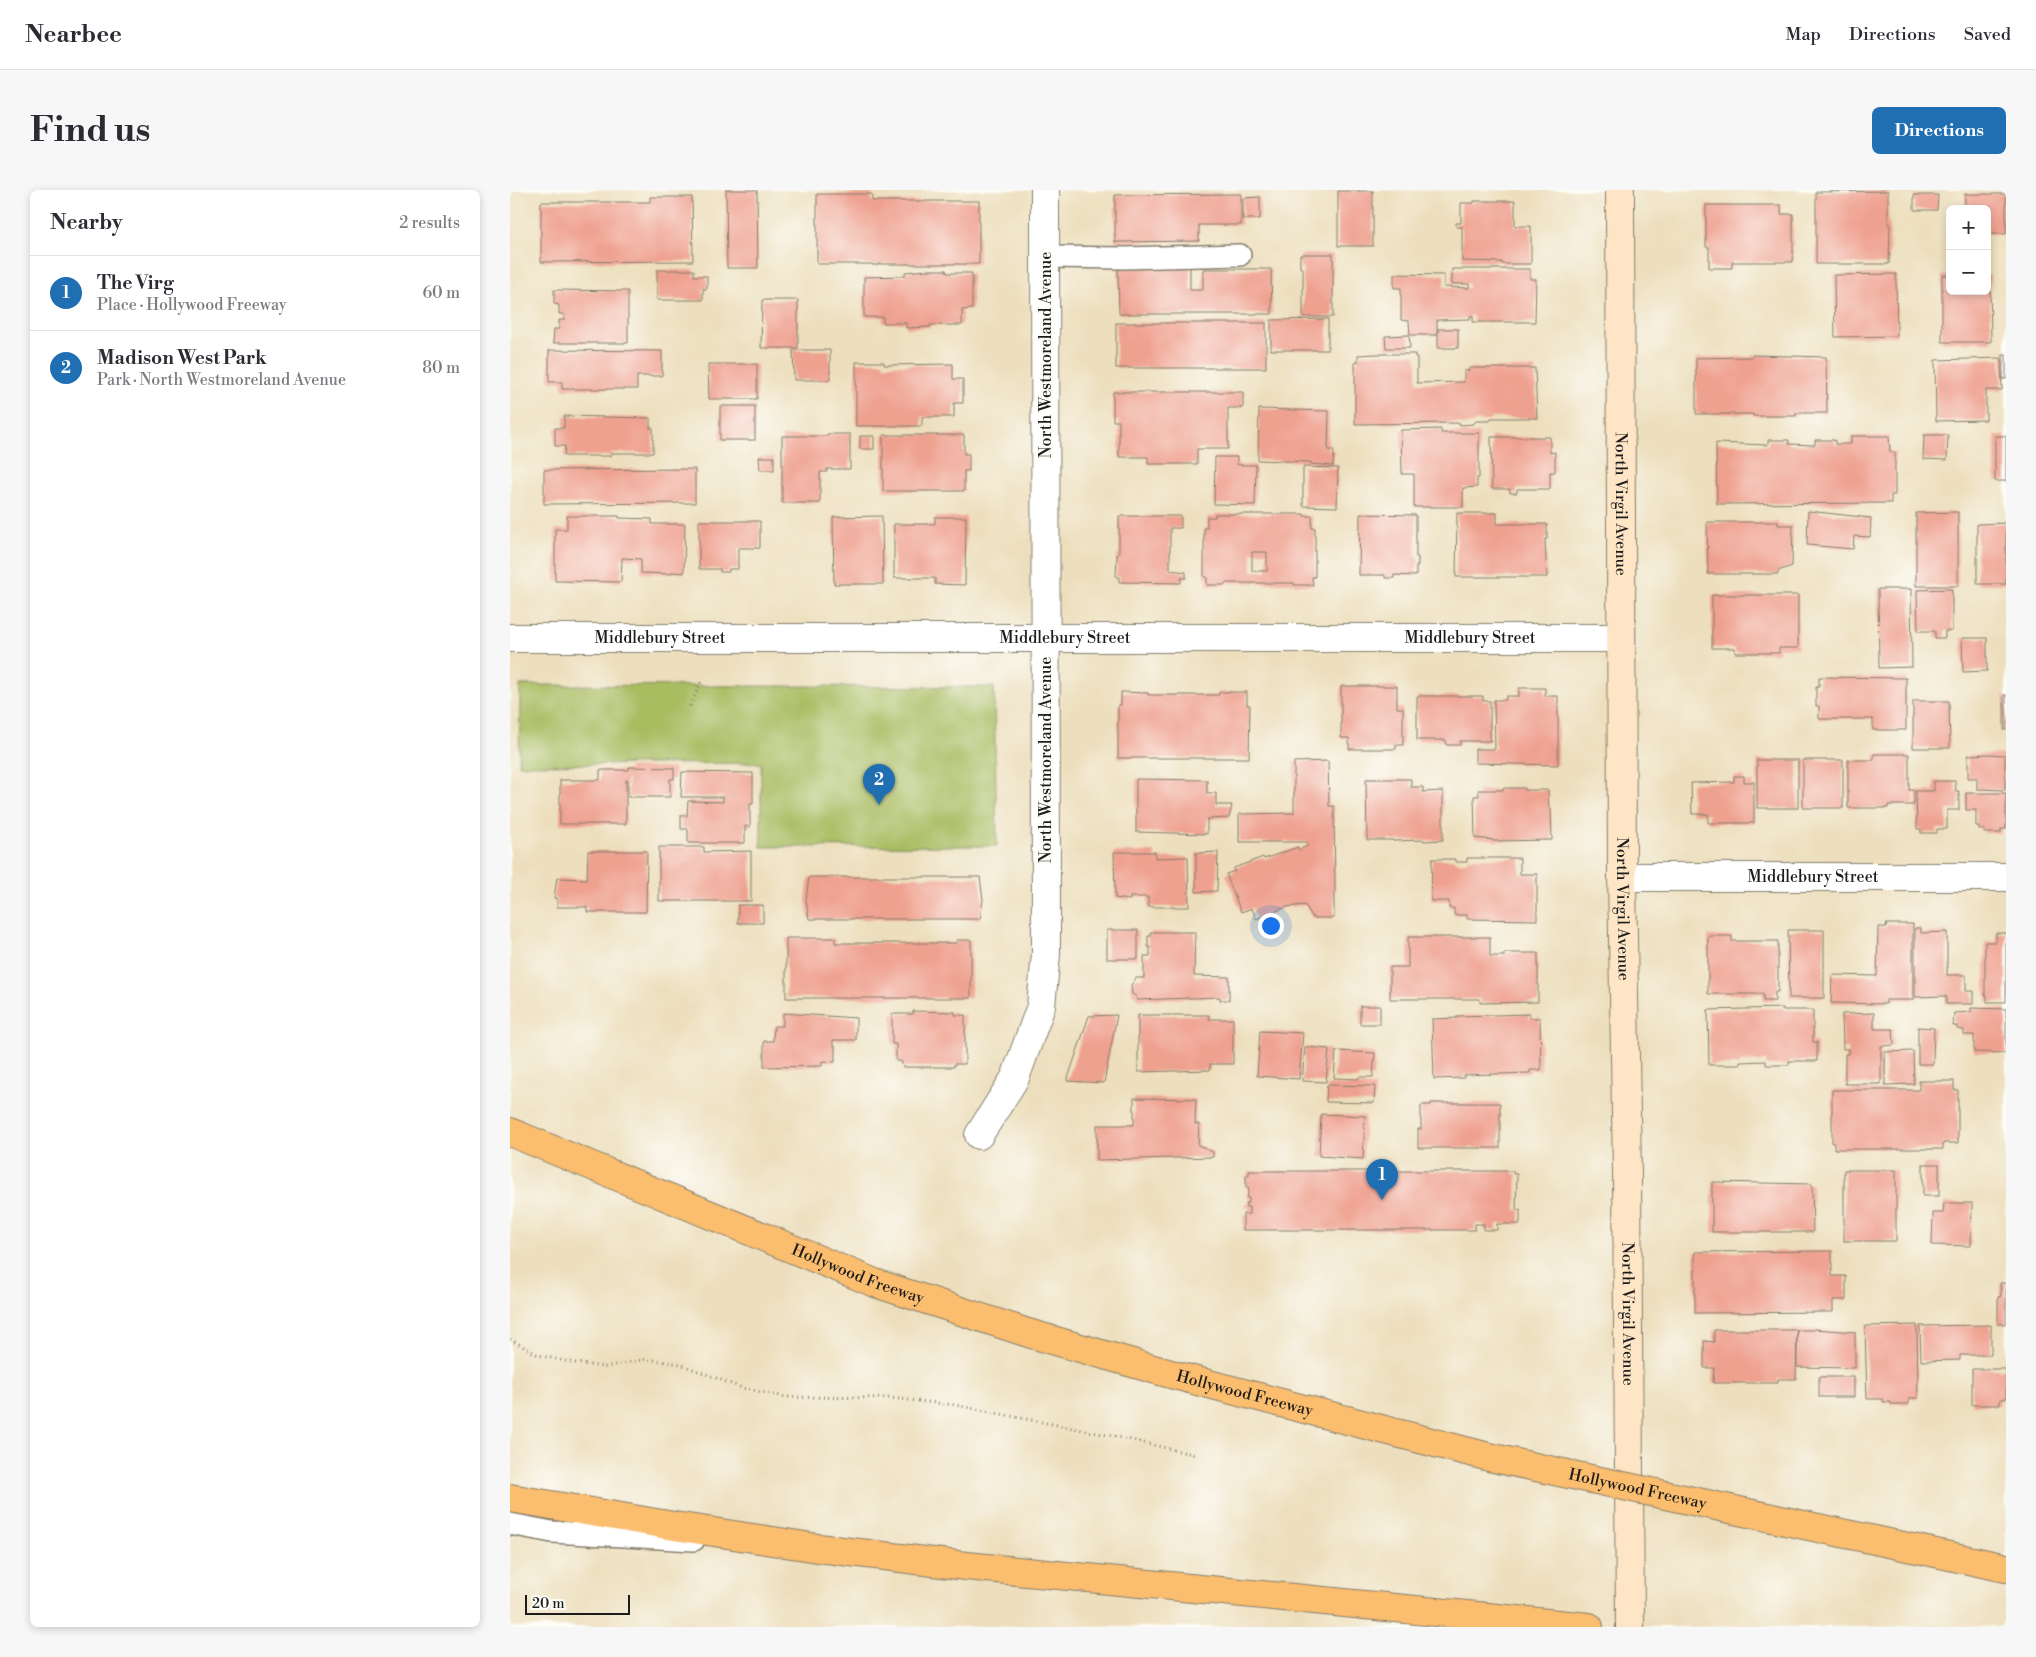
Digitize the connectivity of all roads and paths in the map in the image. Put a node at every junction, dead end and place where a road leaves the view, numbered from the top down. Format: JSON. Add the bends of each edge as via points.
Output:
{"nodes":[{"id":1,"x":1046,"y":190,"type":"edge"},
{"id":2,"x":1620,"y":190,"type":"edge"},
{"id":3,"x":1240,"y":255,"type":"dead end"},
{"id":4,"x":1046,"y":256,"type":"junction"},
{"id":5,"x":510,"y":638,"type":"edge"},
{"id":6,"x":1045,"y":638,"type":"junction"},
{"id":7,"x":1621,"y":638,"type":"junction"},
{"id":8,"x":701,"y":682,"type":"dead end"},
{"id":9,"x":690,"y":706,"type":"dead end"},
{"id":10,"x":1622,"y":878,"type":"junction"},
{"id":11,"x":2006,"y":878,"type":"edge"},
{"id":12,"x":514,"y":1133,"type":"edge"},
{"id":13,"x":979,"y":1135,"type":"dead end"},
{"id":14,"x":510,"y":1339,"type":"edge"},
{"id":15,"x":1196,"y":1455,"type":"dead end"},
{"id":16,"x":510,"y":1498,"type":"edge"},
{"id":17,"x":510,"y":1524,"type":"edge"},
{"id":18,"x":818,"y":1548,"type":"junction"},
{"id":19,"x":2006,"y":1568,"type":"edge"},
{"id":20,"x":1589,"y":1627,"type":"edge"},
{"id":21,"x":1630,"y":1627,"type":"edge"}],
"edges":[{"from":1,"to":4,"type":"street","name":"North Westmoreland Avenue"},
{"from":2,"to":7,"type":"main road","name":"North Virgil Avenue"},
{"from":3,"to":4,"type":"lane"},
{"from":4,"to":6,"type":"street","name":"North Westmoreland Avenue"},
{"from":5,"to":6,"type":"street","name":"Middlebury Street"},
{"from":6,"to":7,"type":"street","name":"Middlebury Street"},
{"from":6,"to":13,"type":"street","name":"North Westmoreland Avenue","via":[[1046,954],[1041,1006],[1015,1078]]},
{"from":7,"to":10,"type":"main road","name":"North Virgil Avenue"},
{"from":8,"to":9,"type":"path"},
{"from":10,"to":11,"type":"street","name":"Middlebury Street"},
{"from":10,"to":21,"type":"main road","name":"North Virgil Avenue"},
{"from":12,"to":19,"type":"highway","name":"Hollywood Freeway","bridge":true,"via":[[875,1282],[1028,1333],[1174,1375],[1490,1456]]},
{"from":14,"to":15,"type":"path","via":[[538,1355],[574,1363],[605,1367],[647,1359],[680,1364],[742,1388],[786,1397],[890,1398],[955,1405]]},
{"from":16,"to":18,"type":"highway"},
{"from":17,"to":18,"type":"lane","via":[[552,1532]]},
{"from":18,"to":20,"type":"highway","via":[[966,1566]]}]}
